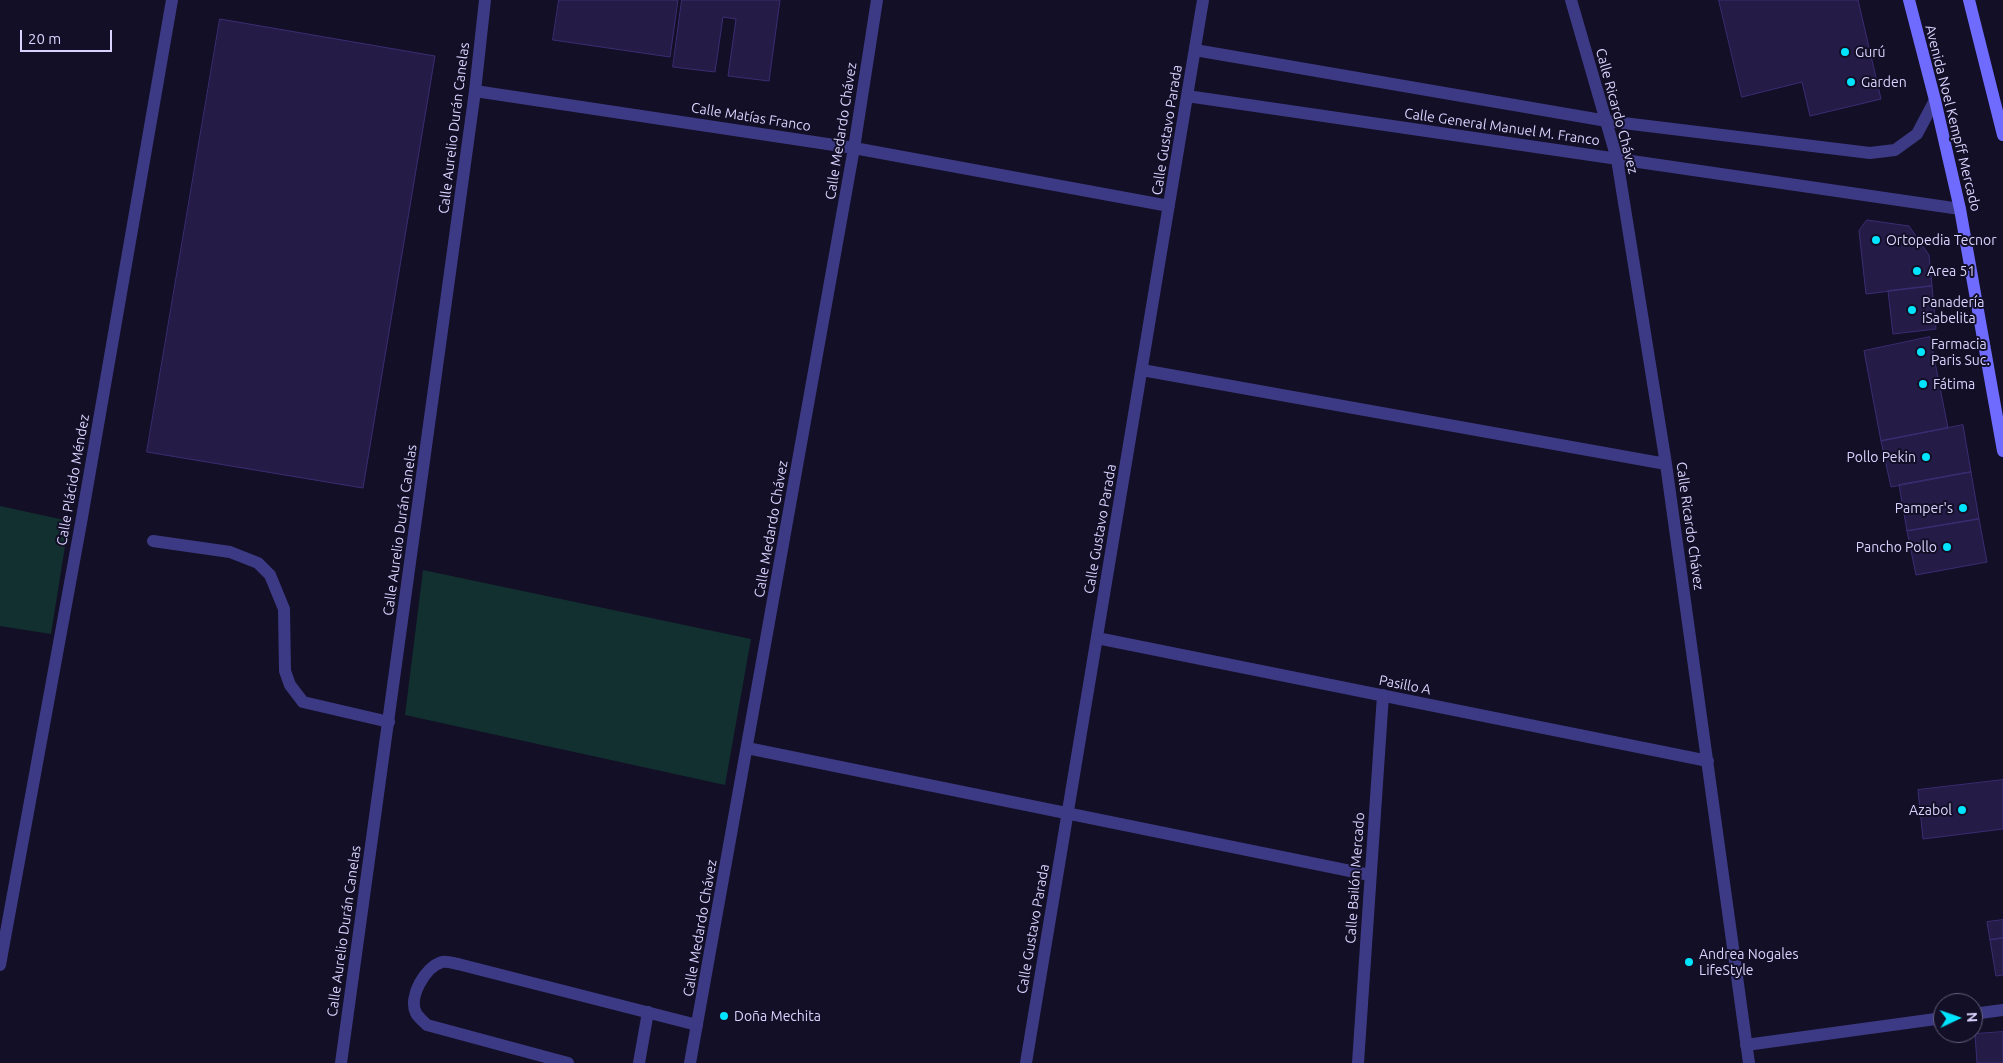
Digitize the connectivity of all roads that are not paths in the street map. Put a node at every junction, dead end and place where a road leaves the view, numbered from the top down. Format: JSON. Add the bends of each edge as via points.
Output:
{"nodes":[{"id":1,"x":172,"y":0,"type":"edge"},
{"id":2,"x":485,"y":0,"type":"edge"},
{"id":3,"x":877,"y":0,"type":"edge"},
{"id":4,"x":1204,"y":0,"type":"edge"},
{"id":5,"x":1571,"y":0,"type":"edge"},
{"id":6,"x":1909,"y":0,"type":"edge"},
{"id":7,"x":1969,"y":0,"type":"edge"},
{"id":8,"x":1195,"y":50,"type":"junction"},
{"id":9,"x":475,"y":91,"type":"junction"},
{"id":10,"x":1187,"y":96,"type":"junction"},
{"id":11,"x":1935,"y":100,"type":"junction"},
{"id":12,"x":1607,"y":122,"type":"junction"},
{"id":13,"x":2003,"y":135,"type":"edge"},
{"id":14,"x":854,"y":148,"type":"junction"},
{"id":15,"x":1617,"y":159,"type":"junction"},
{"id":16,"x":1169,"y":206,"type":"junction"},
{"id":17,"x":1960,"y":209,"type":"junction"},
{"id":18,"x":1142,"y":370,"type":"junction"},
{"id":19,"x":2003,"y":451,"type":"edge"},
{"id":20,"x":1666,"y":464,"type":"junction"},
{"id":21,"x":153,"y":541,"type":"dead end"},
{"id":22,"x":1097,"y":638,"type":"junction"},
{"id":23,"x":1383,"y":695,"type":"junction"},
{"id":24,"x":389,"y":722,"type":"junction"},
{"id":25,"x":747,"y":748,"type":"junction"},
{"id":26,"x":1708,"y":762,"type":"junction"},
{"id":27,"x":1068,"y":814,"type":"junction"},
{"id":28,"x":1370,"y":876,"type":"junction"},
{"id":29,"x":0,"y":965,"type":"edge"},
{"id":30,"x":2003,"y":1010,"type":"edge"},
{"id":31,"x":648,"y":1012,"type":"junction"},
{"id":32,"x":1983,"y":1013,"type":"edge"},
{"id":33,"x":1933,"y":1019,"type":"edge"},
{"id":34,"x":697,"y":1025,"type":"junction"},
{"id":35,"x":1746,"y":1045,"type":"junction"},
{"id":36,"x":341,"y":1063,"type":"edge"},
{"id":37,"x":568,"y":1063,"type":"edge"},
{"id":38,"x":639,"y":1063,"type":"edge"},
{"id":39,"x":690,"y":1063,"type":"edge"},
{"id":40,"x":1026,"y":1063,"type":"edge"},
{"id":41,"x":1358,"y":1063,"type":"edge"},
{"id":42,"x":1749,"y":1063,"type":"edge"}],
"edges":[{"from":1,"to":29,"type":"street","name":"Calle Plácido Méndez"},
{"from":2,"to":9,"type":"street","name":"Calle Aurelio Durán Canelas"},
{"from":3,"to":14,"type":"street","name":"Calle Medardo Chávez"},
{"from":4,"to":8,"type":"street","name":"Calle Gustavo Parada"},
{"from":5,"to":12,"type":"street","name":"Calle Ricardo Chávez"},
{"from":6,"to":11,"type":"main road","name":"Avenida Noel Kempff Mercado"},
{"from":7,"to":13,"type":"main road"},
{"from":8,"to":10,"type":"street","name":"Calle Gustavo Parada"},
{"from":8,"to":12,"type":"street","name":"Calle General Manuel M. Franco"},
{"from":9,"to":14,"type":"street","name":"Calle Matías Franco"},
{"from":9,"to":24,"type":"street","name":"Calle Aurelio Durán Canelas"},
{"from":10,"to":15,"type":"street","name":"Calle General Manuel M. Franco"},
{"from":10,"to":16,"type":"street","name":"Calle Gustavo Parada"},
{"from":11,"to":12,"type":"street","name":"Calle General Manuel M. Franco","via":[[1917,134],[1895,150],[1870,153]]},
{"from":11,"to":17,"type":"main road","name":"Avenida Noel Kempff Mercado"},
{"from":12,"to":15,"type":"street","name":"Calle Ricardo Chávez"},
{"from":14,"to":16,"type":"street","name":"Calle Matías Franco"},
{"from":14,"to":25,"type":"street","name":"Calle Medardo Chávez"},
{"from":15,"to":17,"type":"street","name":"Calle General Manuel M. Franco"},
{"from":15,"to":20,"type":"street","name":"Calle Ricardo Chávez"},
{"from":16,"to":18,"type":"street","name":"Calle Gustavo Parada"},
{"from":17,"to":19,"type":"main road","name":"Avenida Noel Kempff Mercado"},
{"from":18,"to":20,"type":"street"},
{"from":18,"to":22,"type":"street","name":"Calle Gustavo Parada"},
{"from":20,"to":26,"type":"street","name":"Calle Ricardo Chávez"},
{"from":21,"to":24,"type":"street","via":[[230,552],[258,563],[270,575],[284,608],[285,671],[302,702]]},
{"from":22,"to":23,"type":"street","name":"Pasillo A"},
{"from":22,"to":27,"type":"street","name":"Calle Gustavo Parada"},
{"from":23,"to":26,"type":"street","name":"Pasillo A"},
{"from":23,"to":28,"type":"street","name":"Calle Bailón Mercado"},
{"from":24,"to":36,"type":"street","name":"Calle Aurelio Durán Canelas"},
{"from":25,"to":27,"type":"street"},
{"from":25,"to":34,"type":"street","name":"Calle Medardo Chávez"},
{"from":26,"to":35,"type":"street","name":"Calle Ricardo Chávez"},
{"from":27,"to":28,"type":"street"},
{"from":27,"to":40,"type":"street","name":"Calle Gustavo Parada"},
{"from":28,"to":41,"type":"street","name":"Calle Bailón Mercado"},
{"from":30,"to":32,"type":"street"},
{"from":31,"to":34,"type":"street"},
{"from":31,"to":37,"type":"street","via":[[443,962],[431,969],[417,986],[416,1013],[427,1025]]},
{"from":31,"to":38,"type":"street"},
{"from":33,"to":35,"type":"street"},
{"from":34,"to":39,"type":"street","name":"Calle Medardo Chávez"},
{"from":35,"to":42,"type":"street","name":"Calle Ricardo Chávez"}]}
